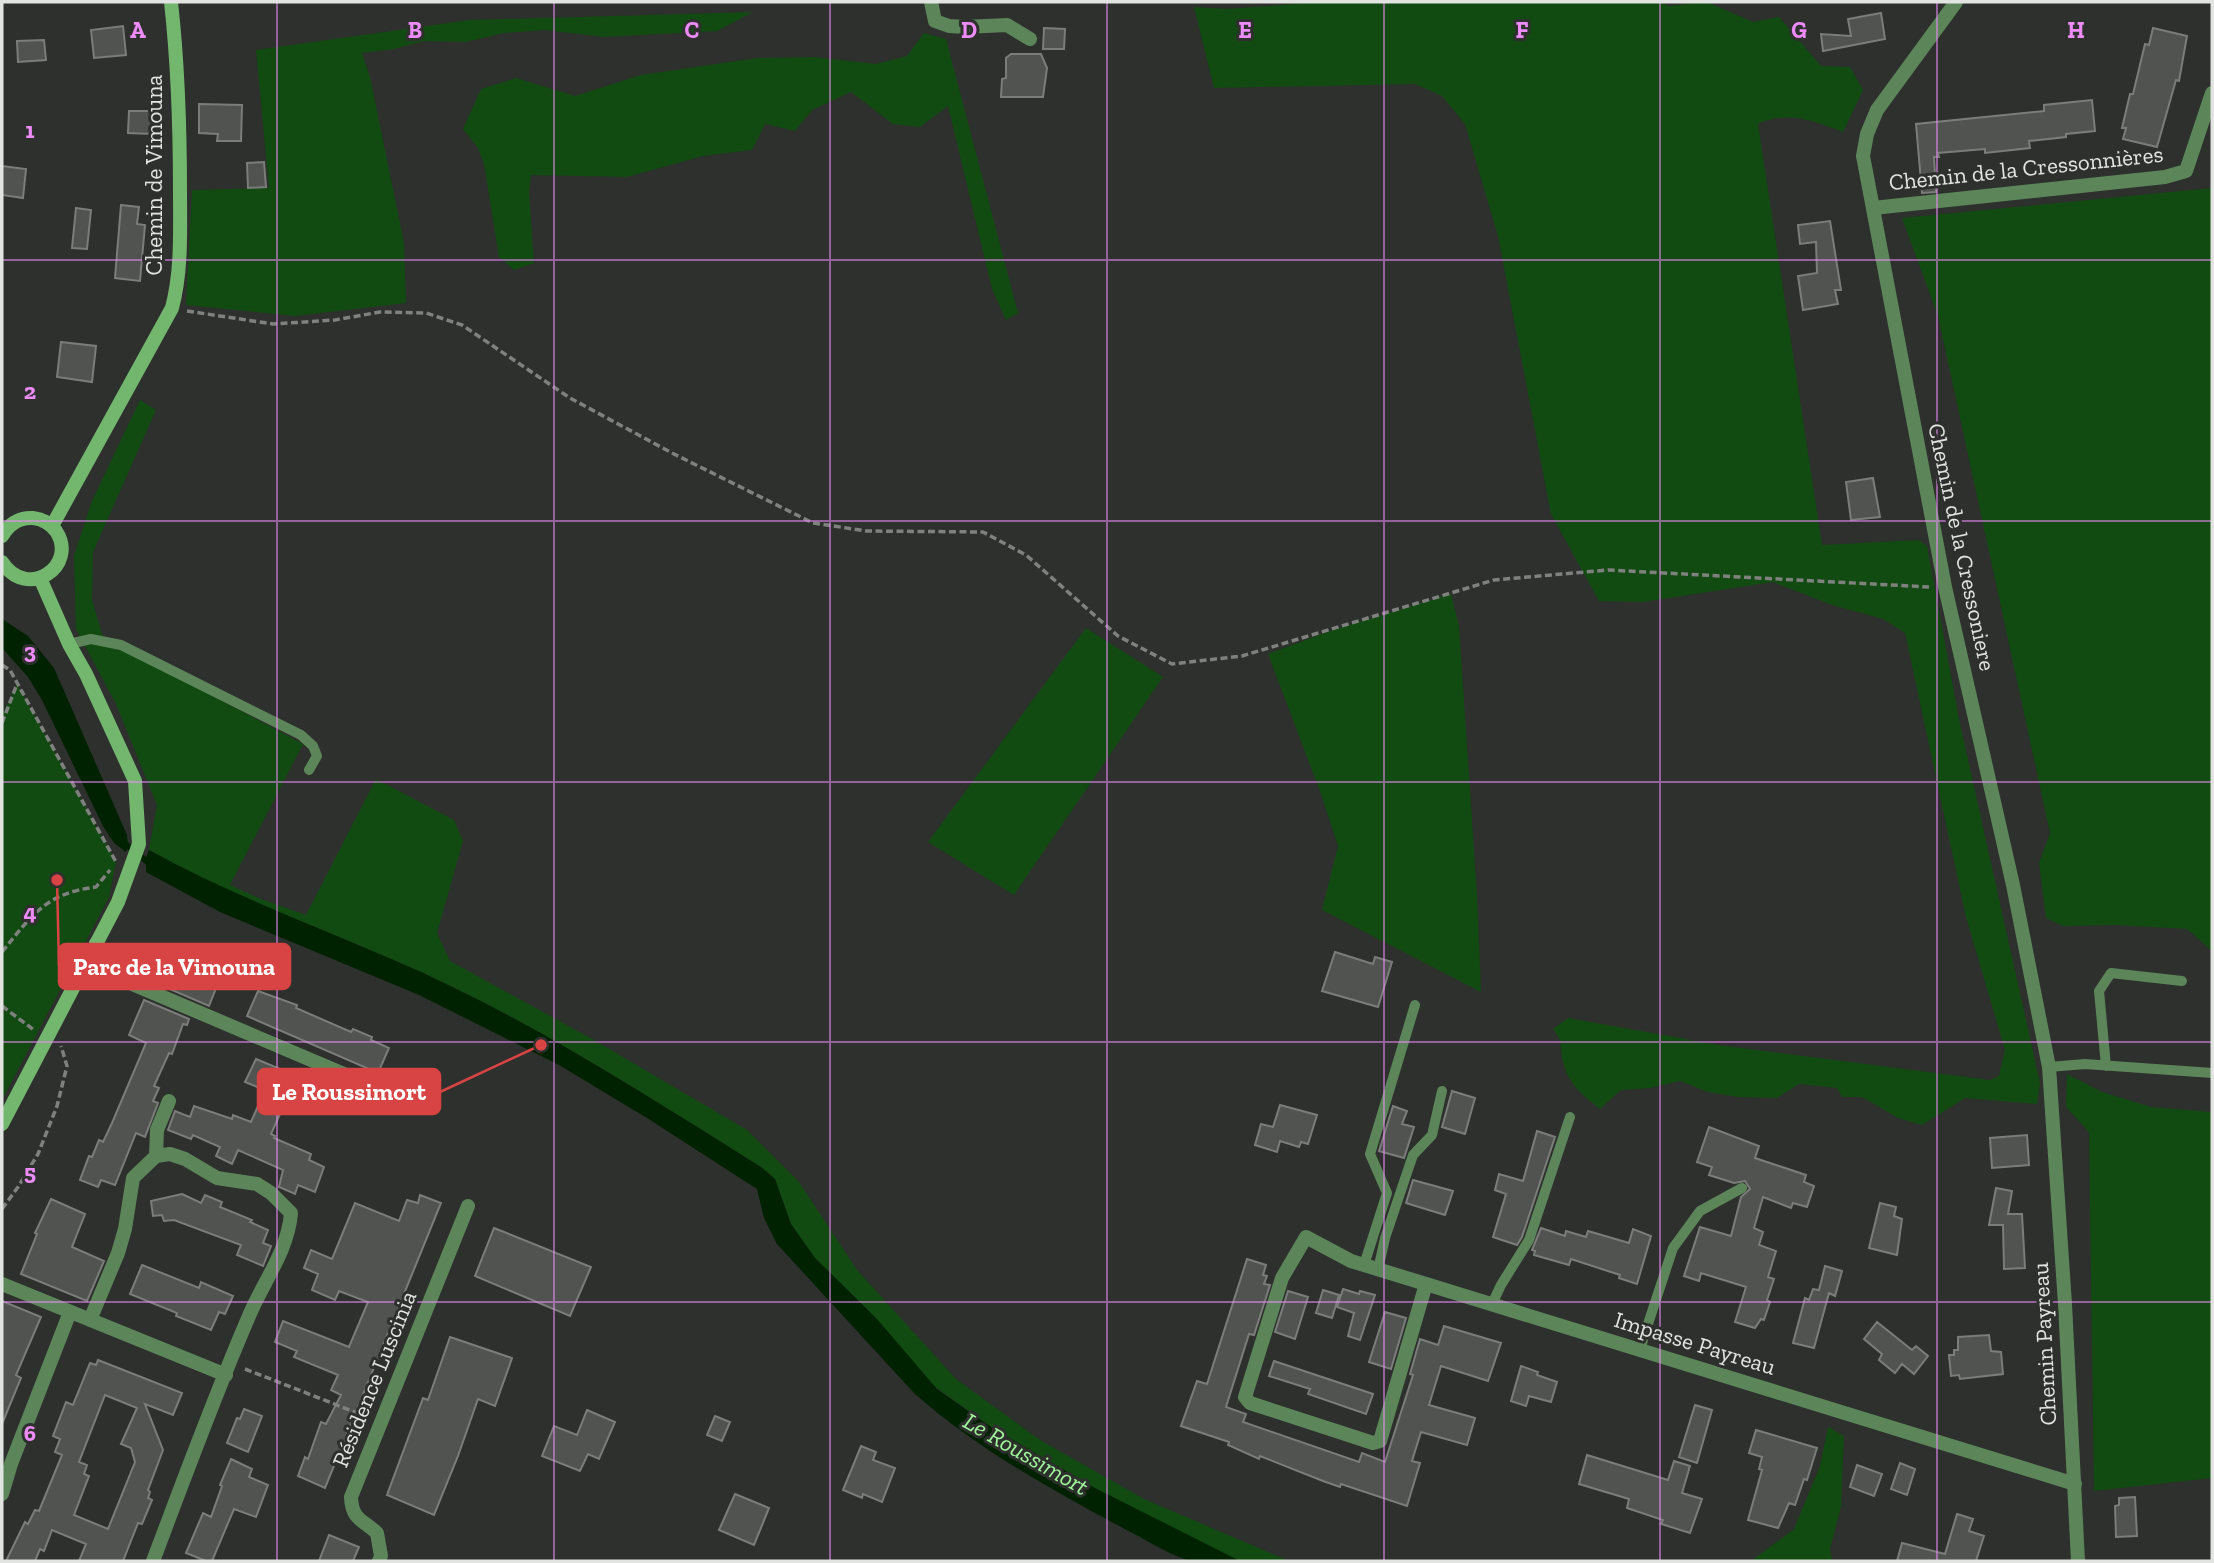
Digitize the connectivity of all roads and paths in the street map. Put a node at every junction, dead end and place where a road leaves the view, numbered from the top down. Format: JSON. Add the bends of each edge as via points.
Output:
{"nodes":[{"id":1,"x":171,"y":2,"type":"edge"},
{"id":2,"x":931,"y":2,"type":"edge"},
{"id":3,"x":1956,"y":2,"type":"edge"},
{"id":4,"x":1030,"y":39,"type":"dead end"},
{"id":5,"x":2212,"y":93,"type":"edge"},
{"id":6,"x":1873,"y":208,"type":"junction"},
{"id":7,"x":172,"y":309,"type":"junction"},
{"id":8,"x":52,"y":526,"type":"junction"},
{"id":9,"x":2,"y":536,"type":"edge"},
{"id":10,"x":2,"y":562,"type":"edge"},
{"id":11,"x":40,"y":578,"type":"junction"},
{"id":12,"x":1945,"y":587,"type":"junction"},
{"id":13,"x":69,"y":643,"type":"junction"},
{"id":14,"x":2,"y":665,"type":"edge"},
{"id":15,"x":17,"y":684,"type":"junction"},
{"id":16,"x":2,"y":723,"type":"edge"},
{"id":17,"x":309,"y":770,"type":"dead end"},
{"id":18,"x":96,"y":943,"type":"junction"},
{"id":19,"x":2,"y":952,"type":"edge"},
{"id":20,"x":2182,"y":981,"type":"dead end"},
{"id":21,"x":1415,"y":1005,"type":"dead end"},
{"id":22,"x":2,"y":1006,"type":"edge"},
{"id":23,"x":48,"y":1038,"type":"junction"},
{"id":24,"x":2106,"y":1066,"type":"junction"},
{"id":25,"x":2049,"y":1067,"type":"junction"},
{"id":26,"x":2212,"y":1073,"type":"edge"},
{"id":27,"x":358,"y":1080,"type":"dead end"},
{"id":28,"x":1442,"y":1091,"type":"dead end"},
{"id":29,"x":169,"y":1101,"type":"dead end"},
{"id":30,"x":1570,"y":1117,"type":"dead end"},
{"id":31,"x":2,"y":1124,"type":"edge"},
{"id":32,"x":2053,"y":1125,"type":"joint"},
{"id":33,"x":156,"y":1156,"type":"junction"},
{"id":34,"x":1742,"y":1188,"type":"dead end"},
{"id":35,"x":468,"y":1206,"type":"dead end"},
{"id":36,"x":2,"y":1209,"type":"edge"},
{"id":37,"x":1371,"y":1267,"type":"junction"},
{"id":38,"x":2,"y":1284,"type":"edge"},
{"id":39,"x":1426,"y":1284,"type":"junction"},
{"id":40,"x":1492,"y":1304,"type":"junction"},
{"id":41,"x":70,"y":1312,"type":"junction"},
{"id":42,"x":90,"y":1320,"type":"junction"},
{"id":43,"x":1641,"y":1350,"type":"junction"},
{"id":44,"x":228,"y":1369,"type":"junction"},
{"id":45,"x":381,"y":1422,"type":"junction"},
{"id":46,"x":2075,"y":1484,"type":"junction"},
{"id":47,"x":2,"y":1494,"type":"edge"},
{"id":48,"x":153,"y":1561,"type":"edge"},
{"id":49,"x":379,"y":1561,"type":"edge"},
{"id":50,"x":2078,"y":1561,"type":"edge"}],
"edges":[{"from":1,"to":7,"type":"street","name":"Chemin de Vimouna","via":[[180,146],[178,284]]},
{"from":2,"to":4,"type":"street","via":[[935,21],[965,27],[1007,25]]},
{"from":3,"to":6,"type":"street","name":"Chemin de la Cressoniere","via":[[1877,110],[1867,134],[1863,156]]},
{"from":5,"to":6,"type":"street","name":"Chemin de la Cressonnières","via":[[2186,171]]},
{"from":6,"to":12,"type":"street","name":"Chemin de la Cressoniere"},
{"from":7,"to":8,"type":"street","name":"Chemin de Vimouna"},
{"from":7,"to":12,"type":"path","via":[[273,324],[380,312],[426,313],[462,325],[570,398],[813,523],[867,531],[982,532],[1026,555],[1118,636],[1172,664],[1242,656],[1494,580],[1608,570]]},
{"from":8,"to":9,"type":"street","via":[[37,518],[21,519]]},
{"from":8,"to":11,"type":"street","via":[[61,555],[54,569]]},
{"from":10,"to":11,"type":"street","via":[[22,579]]},
{"from":11,"to":13,"type":"street"},
{"from":12,"to":25,"type":"street","name":"Chemin de la Cressoniere"},
{"from":13,"to":17,"type":"lane","via":[[91,639],[121,645],[301,735],[317,756]]},
{"from":13,"to":18,"type":"street","via":[[135,781],[139,844],[118,902]]},
{"from":14,"to":15,"type":"path"},
{"from":15,"to":16,"type":"path"},
{"from":15,"to":19,"type":"path","via":[[116,862],[96,887],[48,901]]},
{"from":18,"to":23,"type":"street"},
{"from":18,"to":27,"type":"street","via":[[130,983]]},
{"from":20,"to":24,"type":"lane","via":[[2111,973],[2099,990]]},
{"from":21,"to":37,"type":"lane","via":[[1370,1154],[1387,1193]]},
{"from":22,"to":23,"type":"path"},
{"from":23,"to":31,"type":"street"},
{"from":23,"to":36,"type":"path","via":[[62,1046],[66,1066],[57,1106],[38,1154]]},
{"from":24,"to":25,"type":"lane"},
{"from":24,"to":26,"type":"lane"},
{"from":25,"to":32,"type":"street","name":"Chemin de la Cressoniere"},
{"from":28,"to":37,"type":"lane","via":[[1432,1135],[1413,1155]]},
{"from":29,"to":33,"type":"street","via":[[157,1129]]},
{"from":30,"to":40,"type":"lane","via":[[1529,1240]]},
{"from":32,"to":46,"type":"street","name":"Chemin Payreau"},
{"from":33,"to":42,"type":"street","via":[[133,1178],[118,1253]]},
{"from":33,"to":44,"type":"street","via":[[170,1154],[217,1178],[257,1184],[291,1213],[285,1244]]},
{"from":34,"to":43,"type":"lane","via":[[1700,1211],[1673,1248]]},
{"from":35,"to":45,"type":"street","name":"Résidence Luscinia"},
{"from":37,"to":39,"type":"street","name":"Impasse Payreau"},
{"from":37,"to":39,"type":"street","name":"Impasse Payreau","via":[[1306,1237],[1282,1278],[1245,1397],[1250,1403],[1373,1444],[1380,1441]]},
{"from":38,"to":41,"type":"street"},
{"from":39,"to":40,"type":"street","name":"Impasse Payreau"},
{"from":40,"to":43,"type":"street","name":"Impasse Payreau"},
{"from":41,"to":42,"type":"street"},
{"from":41,"to":47,"type":"street"},
{"from":42,"to":44,"type":"street"},
{"from":43,"to":46,"type":"street","name":"Impasse Payreau"},
{"from":44,"to":45,"type":"path"},
{"from":44,"to":48,"type":"street"},
{"from":45,"to":49,"type":"street","name":"Résidence Luscinia","via":[[351,1497],[356,1517],[377,1533]]},
{"from":46,"to":50,"type":"street","name":"Chemin Payreau"}]}
